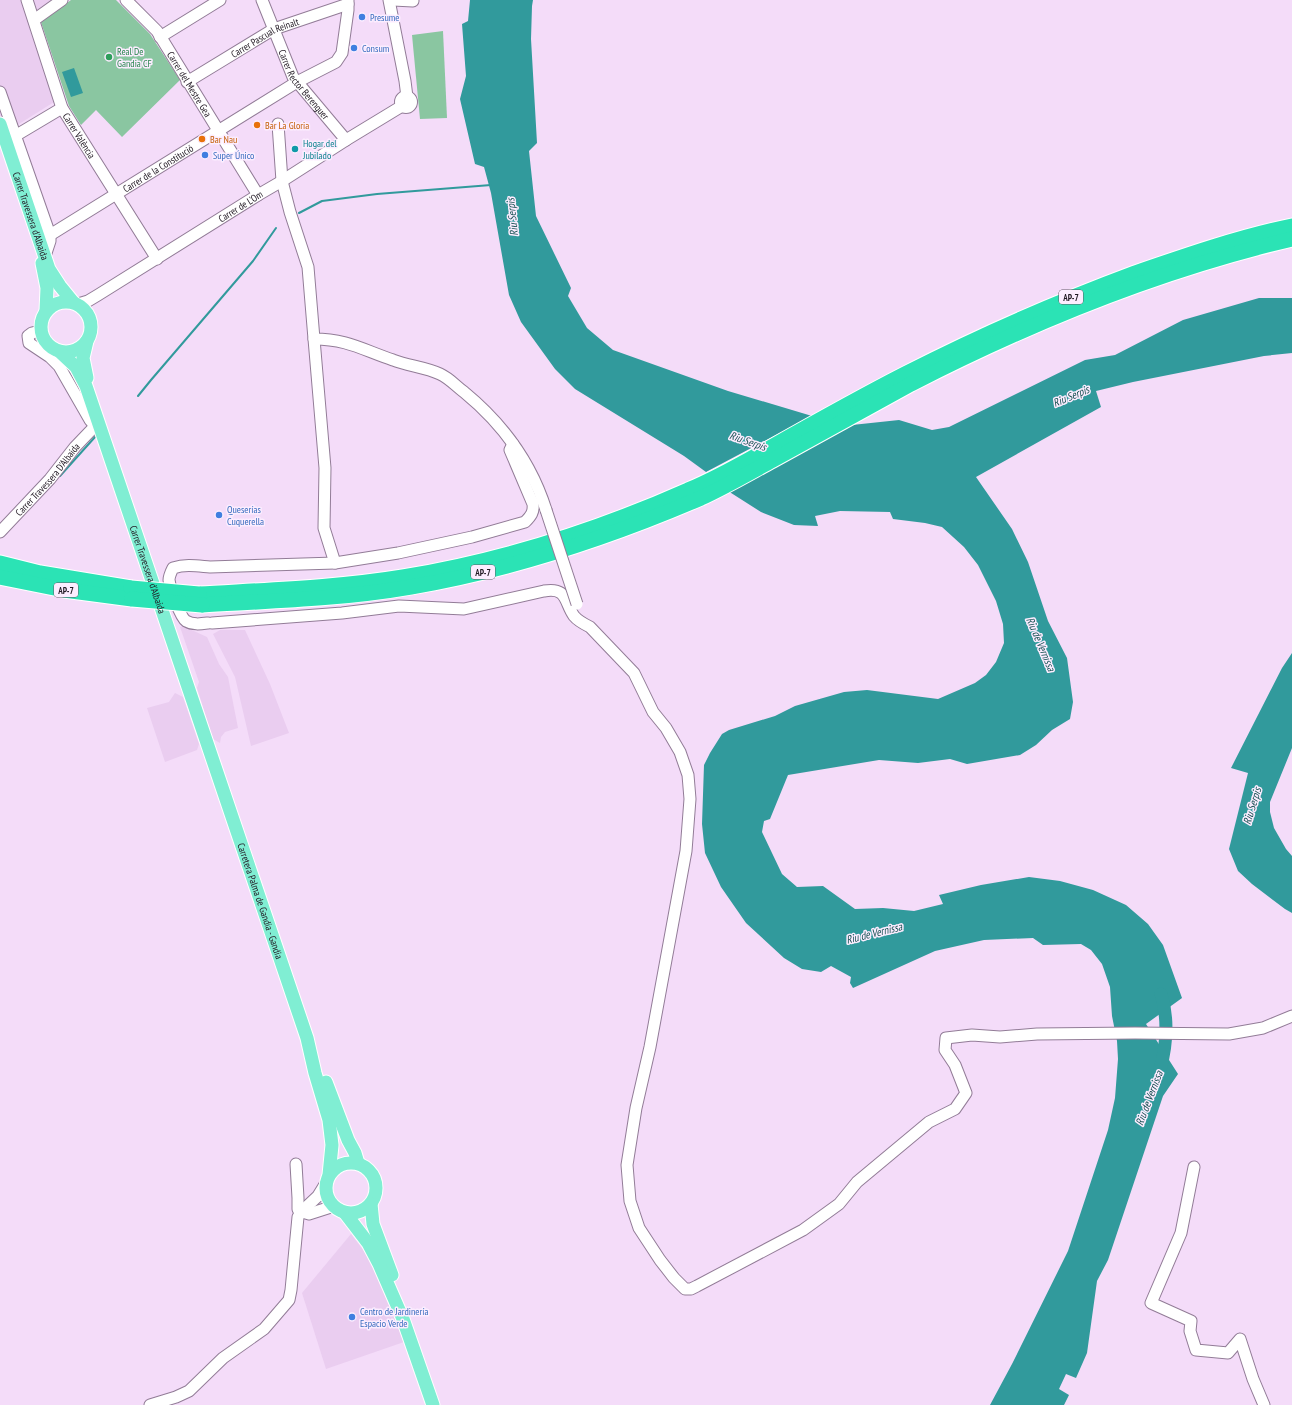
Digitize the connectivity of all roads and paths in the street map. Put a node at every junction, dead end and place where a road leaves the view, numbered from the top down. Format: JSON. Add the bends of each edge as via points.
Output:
{"nodes":[{"id":1,"x":27,"y":0,"type":"edge"},
{"id":2,"x":62,"y":0,"type":"edge"},
{"id":3,"x":126,"y":0,"type":"edge"},
{"id":4,"x":220,"y":0,"type":"edge"},
{"id":5,"x":262,"y":0,"type":"edge"},
{"id":6,"x":389,"y":0,"type":"edge"},
{"id":7,"x":393,"y":0,"type":"edge"},
{"id":8,"x":413,"y":1,"type":"dead end"},
{"id":9,"x":348,"y":2,"type":"edge"},
{"id":10,"x":34,"y":20,"type":"junction"},
{"id":11,"x":274,"y":29,"type":"junction"},
{"id":12,"x":160,"y":37,"type":"junction"},
{"id":13,"x":187,"y":82,"type":"junction"},
{"id":14,"x":297,"y":82,"type":"junction"},
{"id":15,"x":0,"y":92,"type":"edge"},
{"id":16,"x":62,"y":108,"type":"junction"},
{"id":17,"x":0,"y":124,"type":"edge"},
{"id":18,"x":278,"y":124,"type":"dead end"},
{"id":19,"x":217,"y":131,"type":"junction"},
{"id":20,"x":15,"y":136,"type":"junction"},
{"id":21,"x":0,"y":140,"type":"edge"},
{"id":22,"x":346,"y":140,"type":"junction"},
{"id":23,"x":282,"y":181,"type":"junction"},
{"id":24,"x":116,"y":194,"type":"junction"},
{"id":25,"x":258,"y":195,"type":"junction"},
{"id":26,"x":1292,"y":226,"type":"edge"},
{"id":27,"x":50,"y":235,"type":"junction"},
{"id":28,"x":1292,"y":238,"type":"edge"},
{"id":29,"x":45,"y":256,"type":"junction"},
{"id":30,"x":157,"y":259,"type":"junction"},
{"id":31,"x":75,"y":303,"type":"junction"},
{"id":32,"x":46,"y":311,"type":"junction"},
{"id":33,"x":40,"y":331,"type":"junction"},
{"id":34,"x":314,"y":339,"type":"junction"},
{"id":35,"x":87,"y":341,"type":"junction"},
{"id":36,"x":60,"y":352,"type":"junction"},
{"id":37,"x":86,"y":386,"type":"junction"},
{"id":38,"x":866,"y":402,"type":"junction"},
{"id":39,"x":96,"y":424,"type":"junction"},
{"id":40,"x":513,"y":443,"type":"junction"},
{"id":41,"x":0,"y":532,"type":"edge"},
{"id":42,"x":0,"y":563,"type":"edge"},
{"id":43,"x":335,"y":563,"type":"junction"},
{"id":44,"x":0,"y":577,"type":"edge"},
{"id":45,"x":132,"y":594,"type":"junction"},
{"id":46,"x":590,"y":627,"type":"junction"},
{"id":47,"x":210,"y":753,"type":"joint"},
{"id":48,"x":1292,"y":1016,"type":"edge"},
{"id":49,"x":310,"y":1048,"type":"junction"},
{"id":50,"x":358,"y":1163,"type":"junction"},
{"id":51,"x":296,"y":1164,"type":"dead end"},
{"id":52,"x":1194,"y":1167,"type":"dead end"},
{"id":53,"x":328,"y":1179,"type":"junction"},
{"id":54,"x":371,"y":1204,"type":"junction"},
{"id":55,"x":307,"y":1210,"type":"junction"},
{"id":56,"x":339,"y":1210,"type":"junction"},
{"id":57,"x":403,"y":1319,"type":"junction"},
{"id":58,"x":150,"y":1405,"type":"edge"},
{"id":59,"x":433,"y":1405,"type":"edge"},
{"id":60,"x":1264,"y":1405,"type":"edge"}],
"edges":[{"from":1,"to":10,"type":"street","name":"Carrer València"},
{"from":2,"to":10,"type":"street"},
{"from":3,"to":12,"type":"street","name":"Carrer del Mestre Gea"},
{"from":4,"to":12,"type":"street"},
{"from":5,"to":11,"type":"street","name":"Carrer Rector Berenguer"},
{"from":6,"to":22,"type":"street","name":"Carrer de L'Om","via":[[405,81],[404,101]]},
{"from":7,"to":8,"type":"street"},
{"from":9,"to":11,"type":"street","name":"Carrer Pascual Reinalt"},
{"from":9,"to":14,"type":"street","name":"Carrer de la Constitució","via":[[342,53],[336,62]]},
{"from":10,"to":16,"type":"street","name":"Carrer València"},
{"from":11,"to":13,"type":"street","name":"Carrer Pascual Reinalt"},
{"from":11,"to":14,"type":"street","name":"Carrer Rector Berenguer"},
{"from":12,"to":13,"type":"street","name":"Carrer del Mestre Gea"},
{"from":13,"to":19,"type":"street","name":"Carrer del Mestre Gea"},
{"from":14,"to":19,"type":"street","name":"Carrer de la Constitució"},
{"from":14,"to":22,"type":"street","name":"Carrer Rector Berenguer"},
{"from":15,"to":20,"type":"street"},
{"from":16,"to":20,"type":"street"},
{"from":16,"to":24,"type":"street","name":"Carrer València"},
{"from":17,"to":29,"type":"main road","name":"Carrer Travessera d'Albaida"},
{"from":18,"to":23,"type":"street"},
{"from":19,"to":24,"type":"street","name":"Carrer de la Constitució"},
{"from":19,"to":25,"type":"street","name":"Carrer del Mestre Gea"},
{"from":20,"to":27,"type":"street"},
{"from":21,"to":32,"type":"main road","name":"Carrer Travessera d'Albaida","via":[[44,269]]},
{"from":22,"to":23,"type":"street","name":"Carrer de L'Om"},
{"from":23,"to":25,"type":"street","name":"Carrer de L'Om"},
{"from":23,"to":34,"type":"street","via":[[308,266]]},
{"from":24,"to":27,"type":"street","name":"Carrer de la Constitució"},
{"from":24,"to":30,"type":"street","name":"Carrer València"},
{"from":25,"to":30,"type":"street","name":"Carrer de L'Om"},
{"from":26,"to":38,"type":"highway","number":"AP-7","via":[[1226,242],[1072,296],[969,342]]},
{"from":27,"to":29,"type":"street"},
{"from":28,"to":38,"type":"highway","number":"AP-7","via":[[1187,267],[1077,308],[912,384]]},
{"from":29,"to":31,"type":"main road","name":"Carrer Travessera d'Albaida","via":[[56,280]]},
{"from":30,"to":31,"type":"street","name":"Carrer de L'Om","via":[[98,296]]},
{"from":31,"to":32,"type":"main road","via":[[58,302]]},
{"from":31,"to":35,"type":"main road","via":[[88,314],[91,321]]},
{"from":32,"to":33,"type":"main road","via":[[40,324]]},
{"from":33,"to":36,"type":"main road","via":[[47,344]]},
{"from":33,"to":39,"type":"street","via":[[28,336],[29,343],[59,366],[90,420]]},
{"from":34,"to":40,"type":"street","via":[[346,342],[393,360],[441,374],[483,407]]},
{"from":34,"to":43,"type":"street","via":[[325,468],[324,528]]},
{"from":35,"to":36,"type":"main road","via":[[75,350]]},
{"from":35,"to":37,"type":"main road","name":"Carrer Travessera d'Albaida","via":[[83,358]]},
{"from":36,"to":37,"type":"main road","name":"Carrer Travessera d'Albaida","via":[[76,367]]},
{"from":37,"to":39,"type":"main road","name":"Carrer Travessera d'Albaida"},
{"from":38,"to":45,"type":"highway","number":"AP-7","bridge":true,"via":[[745,468],[703,497],[613,532],[522,562],[411,587],[328,597],[200,600]]},
{"from":39,"to":41,"type":"street","name":"Carrer Travessera D'Albaida","via":[[50,480]]},
{"from":39,"to":47,"type":"main road","name":"Carrer Travessera d'Albaida"},
{"from":40,"to":43,"type":"street","via":[[510,450],[534,510],[525,522],[472,537],[398,553]]},
{"from":40,"to":46,"type":"street","bridge":true,"via":[[536,482],[577,604]]},
{"from":42,"to":45,"type":"highway","number":"AP-7"},
{"from":43,"to":46,"type":"street","via":[[210,567],[181,565],[173,568],[169,581],[180,614],[184,620],[192,624],[399,606],[464,609],[555,590],[565,597],[574,616]]},
{"from":44,"to":45,"type":"highway","number":"AP-7","via":[[64,590]]},
{"from":46,"to":48,"type":"street","via":[[634,672],[653,712],[680,752],[688,775],[690,799],[686,851],[627,1165],[630,1201],[639,1228],[660,1260],[685,1289],[697,1286],[803,1230],[839,1204],[857,1182],[929,1122],[955,1109],[966,1094],[955,1065],[945,1050],[946,1038],[1037,1034],[1229,1034],[1263,1028]]},
{"from":47,"to":49,"type":"main road","name":"Carretera Palma de Gandia - Gandia"},
{"from":49,"to":50,"type":"main road","name":"Carretera Palma de Gandia - Gandia","via":[[321,1069]]},
{"from":49,"to":53,"type":"main road","name":"Carretera Palma de Gandia - Gandia","via":[[329,1120],[332,1145]]},
{"from":50,"to":53,"type":"main road","via":[[342,1164],[334,1169]]},
{"from":50,"to":54,"type":"main road","via":[[369,1170],[376,1180],[376,1196]]},
{"from":51,"to":55,"type":"street","via":[[298,1198]]},
{"from":52,"to":60,"type":"street","via":[[1181,1233],[1151,1303],[1191,1321],[1190,1331],[1196,1350],[1228,1353],[1240,1339]]},
{"from":53,"to":55,"type":"street"},
{"from":53,"to":56,"type":"main road","via":[[327,1196]]},
{"from":54,"to":56,"type":"main road","via":[[366,1209],[352,1214]]},
{"from":54,"to":57,"type":"main road","via":[[373,1224],[395,1284]]},
{"from":55,"to":56,"type":"street"},
{"from":55,"to":58,"type":"street","via":[[297,1229],[291,1295],[273,1320],[223,1358],[188,1391]]},
{"from":56,"to":57,"type":"main road","via":[[368,1243]]},
{"from":57,"to":59,"type":"main road"}]}
